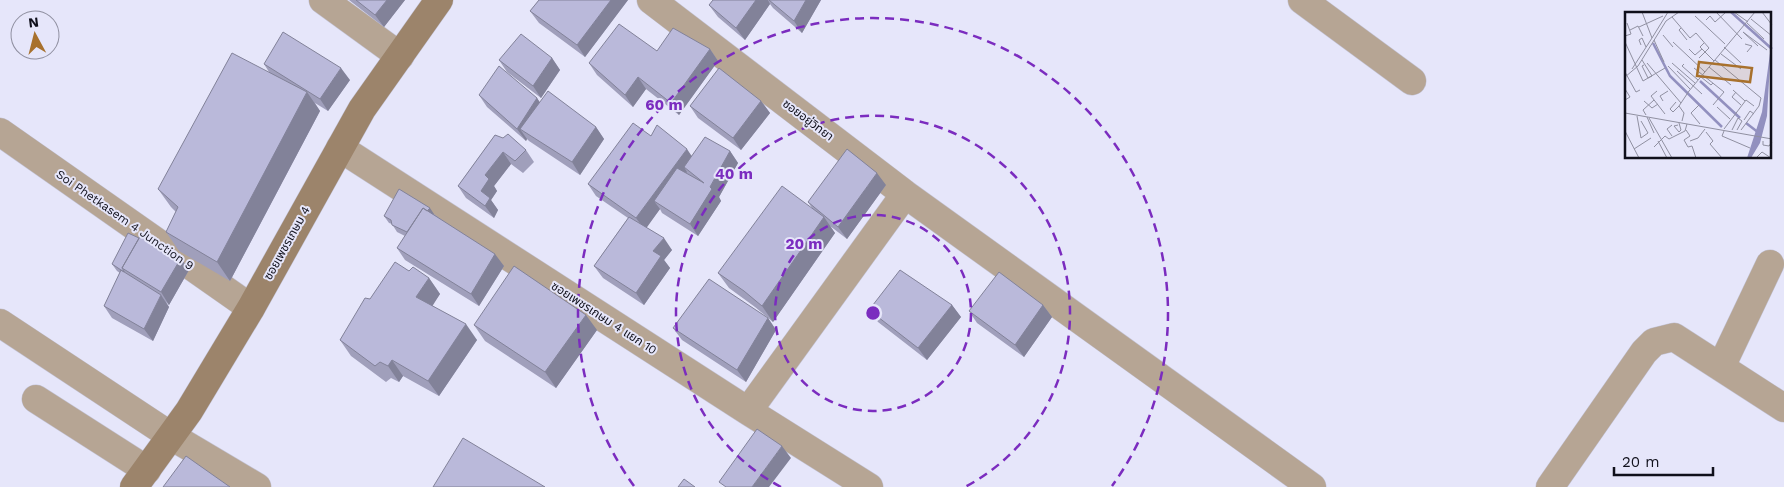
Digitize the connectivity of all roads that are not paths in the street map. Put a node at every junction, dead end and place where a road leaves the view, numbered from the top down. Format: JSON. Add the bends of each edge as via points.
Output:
{"nodes":[{"id":1,"x":323,"y":0,"type":"edge"},
{"id":2,"x":439,"y":0,"type":"edge"},
{"id":3,"x":651,"y":0,"type":"edge"},
{"id":4,"x":1302,"y":0,"type":"edge"},
{"id":5,"x":400,"y":56,"type":"junction"},
{"id":6,"x":1412,"y":81,"type":"dead end"},
{"id":7,"x":0,"y":132,"type":"edge"},
{"id":8,"x":340,"y":148,"type":"junction"},
{"id":9,"x":905,"y":194,"type":"junction"},
{"id":10,"x":1770,"y":264,"type":"dead end"},
{"id":11,"x":251,"y":308,"type":"junction"},
{"id":12,"x":0,"y":323,"type":"edge"},
{"id":13,"x":1720,"y":367,"type":"junction"},
{"id":14,"x":36,"y":399,"type":"dead end"},
{"id":15,"x":1784,"y":408,"type":"edge"},
{"id":16,"x":748,"y":411,"type":"junction"},
{"id":17,"x":171,"y":436,"type":"junction"},
{"id":18,"x":141,"y":478,"type":"edge"},
{"id":19,"x":257,"y":487,"type":"edge"},
{"id":20,"x":869,"y":487,"type":"edge"},
{"id":21,"x":1312,"y":487,"type":"edge"},
{"id":22,"x":1550,"y":487,"type":"edge"}],
"edges":[{"from":1,"to":5,"type":"street"},
{"from":2,"to":5,"type":"street","name":"ซอยเพชรเกษม 4"},
{"from":3,"to":9,"type":"street","name":"ซอยอยู่วิทยา"},
{"from":4,"to":6,"type":"street"},
{"from":5,"to":8,"type":"street","name":"ซอยเพชรเกษม 4","via":[[362,109]]},
{"from":7,"to":11,"type":"street","name":"Soi Phetkasem 4 Junction 9"},
{"from":8,"to":11,"type":"street","name":"ซอยเพชรเกษม 4"},
{"from":8,"to":16,"type":"street","name":"ซอยเพชรเกษม 4 แยก 10"},
{"from":9,"to":16,"type":"street"},
{"from":9,"to":21,"type":"street","name":"ซอยอยู่วิทยา"},
{"from":10,"to":13,"type":"street"},
{"from":11,"to":17,"type":"street","name":"ซอยเพชรเกษม 4"},
{"from":12,"to":17,"type":"street"},
{"from":13,"to":15,"type":"street"},
{"from":13,"to":22,"type":"street","via":[[1674,337],[1654,342]]},
{"from":14,"to":18,"type":"street"},
{"from":16,"to":20,"type":"street","name":"ซอยเพชรเกษม 4 แยก 10"},
{"from":17,"to":18,"type":"street","name":"ซอยเพชรเกษม 4"},
{"from":17,"to":19,"type":"street"}]}
